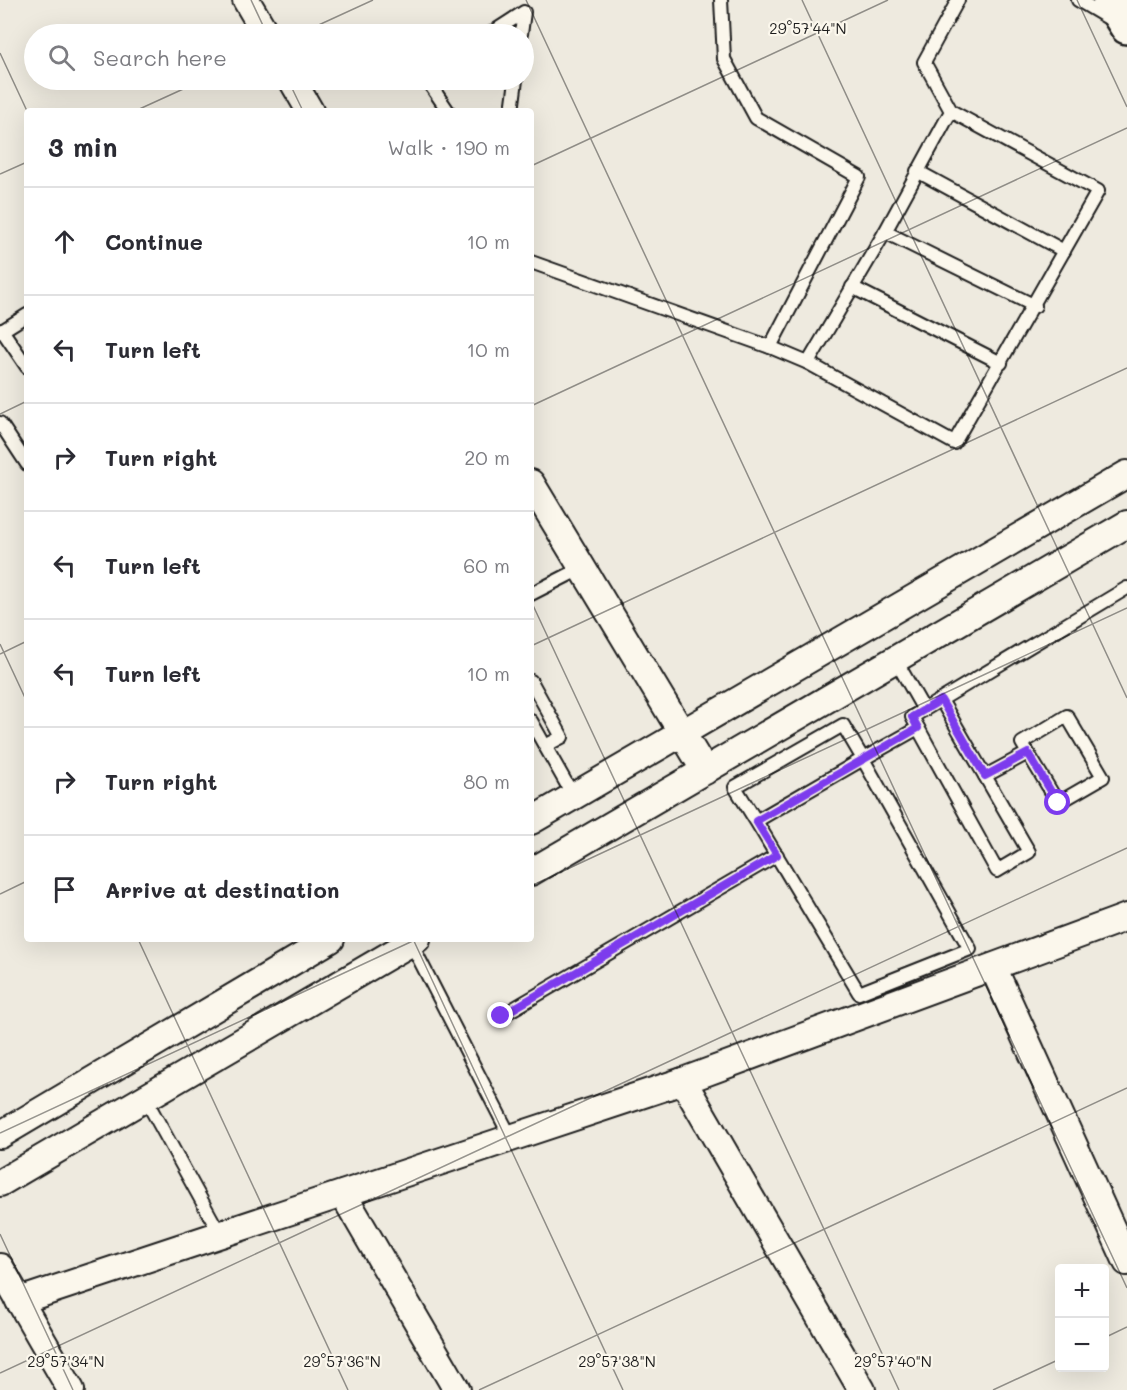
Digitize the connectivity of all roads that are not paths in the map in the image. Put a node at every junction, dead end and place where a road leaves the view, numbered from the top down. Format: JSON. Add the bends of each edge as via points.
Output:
{"nodes":[{"id":1,"x":246,"y":0,"type":"edge"},
{"id":2,"x":721,"y":0,"type":"edge"},
{"id":3,"x":958,"y":0,"type":"edge"},
{"id":4,"x":1078,"y":0,"type":"edge"},
{"id":5,"x":1110,"y":0,"type":"edge"},
{"id":6,"x":260,"y":24,"type":"edge"},
{"id":7,"x":505,"y":24,"type":"edge"},
{"id":8,"x":522,"y":24,"type":"edge"},
{"id":9,"x":1127,"y":28,"type":"edge"},
{"id":10,"x":298,"y":90,"type":"edge"},
{"id":11,"x":434,"y":90,"type":"edge"},
{"id":12,"x":515,"y":90,"type":"edge"},
{"id":13,"x":308,"y":108,"type":"edge"},
{"id":14,"x":446,"y":108,"type":"edge"},
{"id":15,"x":512,"y":108,"type":"edge"},
{"id":16,"x":951,"y":111,"type":"junction"},
{"id":17,"x":916,"y":171,"type":"junction"},
{"id":18,"x":885,"y":232,"type":"junction"},
{"id":19,"x":1064,"y":251,"type":"junction"},
{"id":20,"x":534,"y":263,"type":"edge"},
{"id":21,"x":852,"y":287,"type":"junction"},
{"id":22,"x":1035,"y":306,"type":"junction"},
{"id":23,"x":24,"y":317,"type":"edge"},
{"id":24,"x":1,"y":331,"type":"edge"},
{"id":25,"x":770,"y":347,"type":"junction"},
{"id":26,"x":24,"y":363,"type":"edge"},
{"id":27,"x":808,"y":363,"type":"junction"},
{"id":28,"x":1001,"y":363,"type":"junction"},
{"id":29,"x":0,"y":423,"type":"edge"},
{"id":30,"x":24,"y":459,"type":"edge"},
{"id":31,"x":1127,"y":474,"type":"edge"},
{"id":32,"x":534,"y":488,"type":"edge"},
{"id":33,"x":1127,"y":524,"type":"edge"},
{"id":34,"x":582,"y":568,"type":"junction"},
{"id":35,"x":1127,"y":588,"type":"edge"},
{"id":36,"x":534,"y":592,"type":"edge"},
{"id":37,"x":895,"y":659,"type":"junction"},
{"id":38,"x":534,"y":686,"type":"edge"},
{"id":39,"x":941,"y":700,"type":"junction"},
{"id":40,"x":924,"y":710,"type":"junction"},
{"id":41,"x":534,"y":726,"type":"edge"},
{"id":42,"x":918,"y":728,"type":"junction"},
{"id":43,"x":682,"y":735,"type":"junction"},
{"id":44,"x":545,"y":746,"type":"junction"},
{"id":45,"x":1028,"y":753,"type":"junction"},
{"id":46,"x":863,"y":759,"type":"junction"},
{"id":47,"x":705,"y":771,"type":"junction"},
{"id":48,"x":985,"y":776,"type":"junction"},
{"id":49,"x":574,"y":797,"type":"junction"},
{"id":50,"x":534,"y":819,"type":"edge"},
{"id":51,"x":756,"y":821,"type":"junction"},
{"id":52,"x":777,"y":855,"type":"junction"},
{"id":53,"x":534,"y":870,"type":"edge"},
{"id":54,"x":1127,"y":917,"type":"edge"},
{"id":55,"x":326,"y":942,"type":"edge"},
{"id":56,"x":412,"y":942,"type":"edge"},
{"id":57,"x":414,"y":942,"type":"edge"},
{"id":58,"x":993,"y":967,"type":"junction"},
{"id":59,"x":501,"y":1016,"type":"dead end"},
{"id":60,"x":683,"y":1081,"type":"junction"},
{"id":61,"x":146,"y":1098,"type":"junction"},
{"id":62,"x":0,"y":1135,"type":"edge"},
{"id":63,"x":511,"y":1138,"type":"junction"},
{"id":64,"x":0,"y":1183,"type":"edge"},
{"id":65,"x":343,"y":1194,"type":"junction"},
{"id":66,"x":220,"y":1234,"type":"junction"},
{"id":67,"x":1127,"y":1262,"type":"edge"},
{"id":68,"x":0,"y":1267,"type":"edge"},
{"id":69,"x":19,"y":1300,"type":"junction"},
{"id":70,"x":71,"y":1390,"type":"edge"},
{"id":71,"x":458,"y":1390,"type":"edge"},
{"id":72,"x":862,"y":1390,"type":"edge"}],
"edges":[{"from":1,"to":6,"type":"street"},
{"from":2,"to":25,"type":"lane","via":[[724,59],[756,118],[860,177]]},
{"from":3,"to":16,"type":"lane","via":[[924,62]]},
{"from":4,"to":9,"type":"lane"},
{"from":5,"to":9,"type":"main road"},
{"from":7,"to":8,"type":"lane","via":[[524,12]]},
{"from":10,"to":13,"type":"street"},
{"from":11,"to":14,"type":"lane"},
{"from":12,"to":15,"type":"lane"},
{"from":16,"to":17,"type":"lane"},
{"from":16,"to":19,"type":"lane","via":[[1098,191]]},
{"from":17,"to":18,"type":"lane"},
{"from":17,"to":19,"type":"lane"},
{"from":18,"to":21,"type":"lane"},
{"from":18,"to":22,"type":"lane"},
{"from":19,"to":22,"type":"lane"},
{"from":20,"to":25,"type":"lane"},
{"from":21,"to":27,"type":"lane"},
{"from":21,"to":28,"type":"lane"},
{"from":22,"to":28,"type":"lane"},
{"from":23,"to":24,"type":"lane"},
{"from":24,"to":26,"type":"lane"},
{"from":25,"to":27,"type":"lane"},
{"from":27,"to":28,"type":"lane","via":[[954,443]]},
{"from":29,"to":30,"type":"lane"},
{"from":31,"to":43,"type":"street"},
{"from":32,"to":34,"type":"street"},
{"from":33,"to":37,"type":"street"},
{"from":34,"to":36,"type":"lane"},
{"from":34,"to":43,"type":"street"},
{"from":35,"to":39,"type":"lane"},
{"from":37,"to":40,"type":"lane"},
{"from":37,"to":47,"type":"street"},
{"from":38,"to":44,"type":"lane","via":[[562,737]]},
{"from":39,"to":40,"type":"lane"},
{"from":39,"to":48,"type":"lane"},
{"from":40,"to":42,"type":"lane","via":[[912,717]]},
{"from":41,"to":44,"type":"lane"},
{"from":42,"to":46,"type":"lane"},
{"from":42,"to":48,"type":"lane","via":[[997,871],[1029,852]]},
{"from":43,"to":47,"type":"street"},
{"from":43,"to":49,"type":"street"},
{"from":44,"to":49,"type":"lane"},
{"from":45,"to":45,"type":"lane","via":[[1058,803],[1103,777],[1067,716],[1022,743]]},
{"from":45,"to":48,"type":"lane"},
{"from":46,"to":51,"type":"lane"},
{"from":46,"to":51,"type":"lane","via":[[843,725],[735,787]]},
{"from":46,"to":52,"type":"lane","via":[[970,949],[860,993]]},
{"from":47,"to":53,"type":"street"},
{"from":49,"to":50,"type":"street"},
{"from":51,"to":52,"type":"lane"},
{"from":52,"to":59,"type":"lane"},
{"from":54,"to":58,"type":"street"},
{"from":55,"to":62,"type":"street"},
{"from":56,"to":61,"type":"street"},
{"from":57,"to":63,"type":"lane"},
{"from":58,"to":60,"type":"street"},
{"from":58,"to":67,"type":"street"},
{"from":60,"to":63,"type":"street"},
{"from":60,"to":72,"type":"street"},
{"from":61,"to":64,"type":"street"},
{"from":61,"to":66,"type":"lane"},
{"from":63,"to":65,"type":"street"},
{"from":65,"to":66,"type":"street"},
{"from":65,"to":71,"type":"street"},
{"from":66,"to":69,"type":"street"},
{"from":68,"to":69,"type":"street"},
{"from":69,"to":70,"type":"street"}]}
